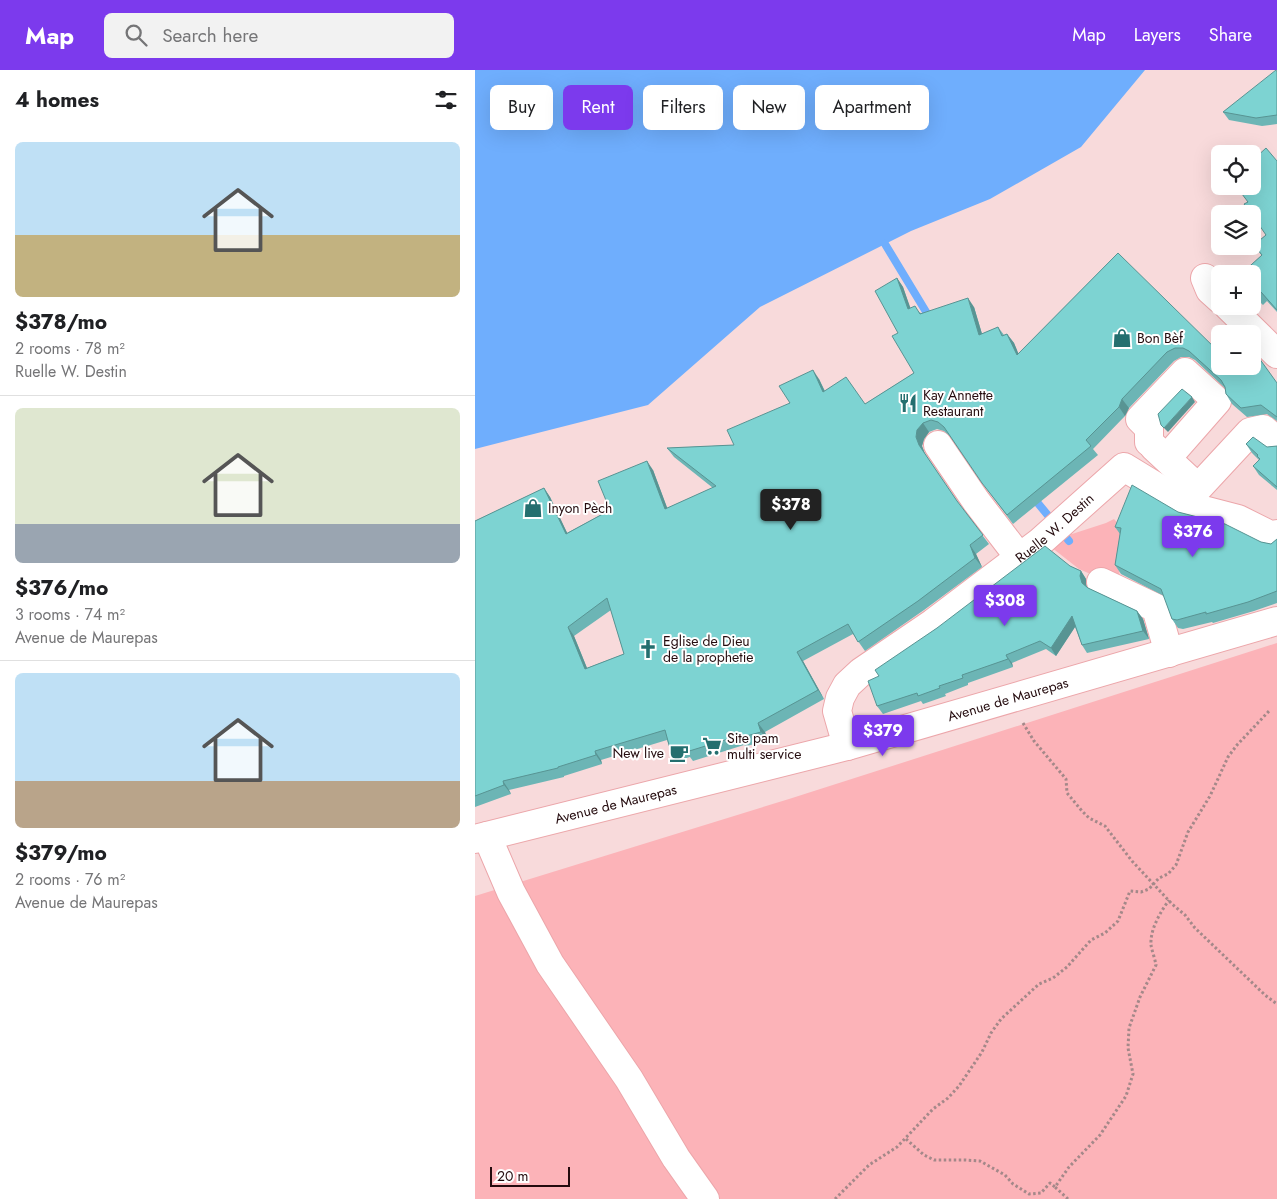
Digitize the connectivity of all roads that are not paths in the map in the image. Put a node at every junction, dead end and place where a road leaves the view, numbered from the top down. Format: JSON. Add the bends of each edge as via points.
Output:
{"nodes":[{"id":1,"x":1237,"y":315,"type":"edge"},
{"id":2,"x":1277,"y":354,"type":"edge"},
{"id":3,"x":1277,"y":441,"type":"edge"},
{"id":4,"x":938,"y":445,"type":"dead end"},
{"id":5,"x":1124,"y":467,"type":"junction"},
{"id":6,"x":1277,"y":534,"type":"edge"},
{"id":7,"x":1019,"y":557,"type":"junction"},
{"id":8,"x":1101,"y":582,"type":"dead end"},
{"id":9,"x":1277,"y":621,"type":"edge"},
{"id":10,"x":1169,"y":653,"type":"junction"},
{"id":11,"x":847,"y":746,"type":"junction"},
{"id":12,"x":481,"y":837,"type":"edge"},
{"id":13,"x":705,"y":1199,"type":"edge"}],
"edges":[{"from":1,"to":2,"type":"street"},
{"from":3,"to":5,"type":"street","name":"Ruelle W. Destin","via":[[1263,429],[1250,432],[1198,488],[1158,450]]},
{"from":4,"to":7,"type":"street"},
{"from":5,"to":6,"type":"street","via":[[1188,506],[1238,519],[1274,537]]},
{"from":5,"to":7,"type":"street","name":"Ruelle W. Destin"},
{"from":7,"to":11,"type":"street","name":"Ruelle W. Destin","via":[[847,685],[837,711]]},
{"from":8,"to":10,"type":"street","via":[[1156,608]]},
{"from":9,"to":10,"type":"street","name":"Avenue de Maurepas"},
{"from":10,"to":11,"type":"street","name":"Avenue de Maurepas"},
{"from":11,"to":12,"type":"street","name":"Avenue de Maurepas"},
{"from":12,"to":13,"type":"street","via":[[550,964],[629,1079],[676,1158]]}]}
